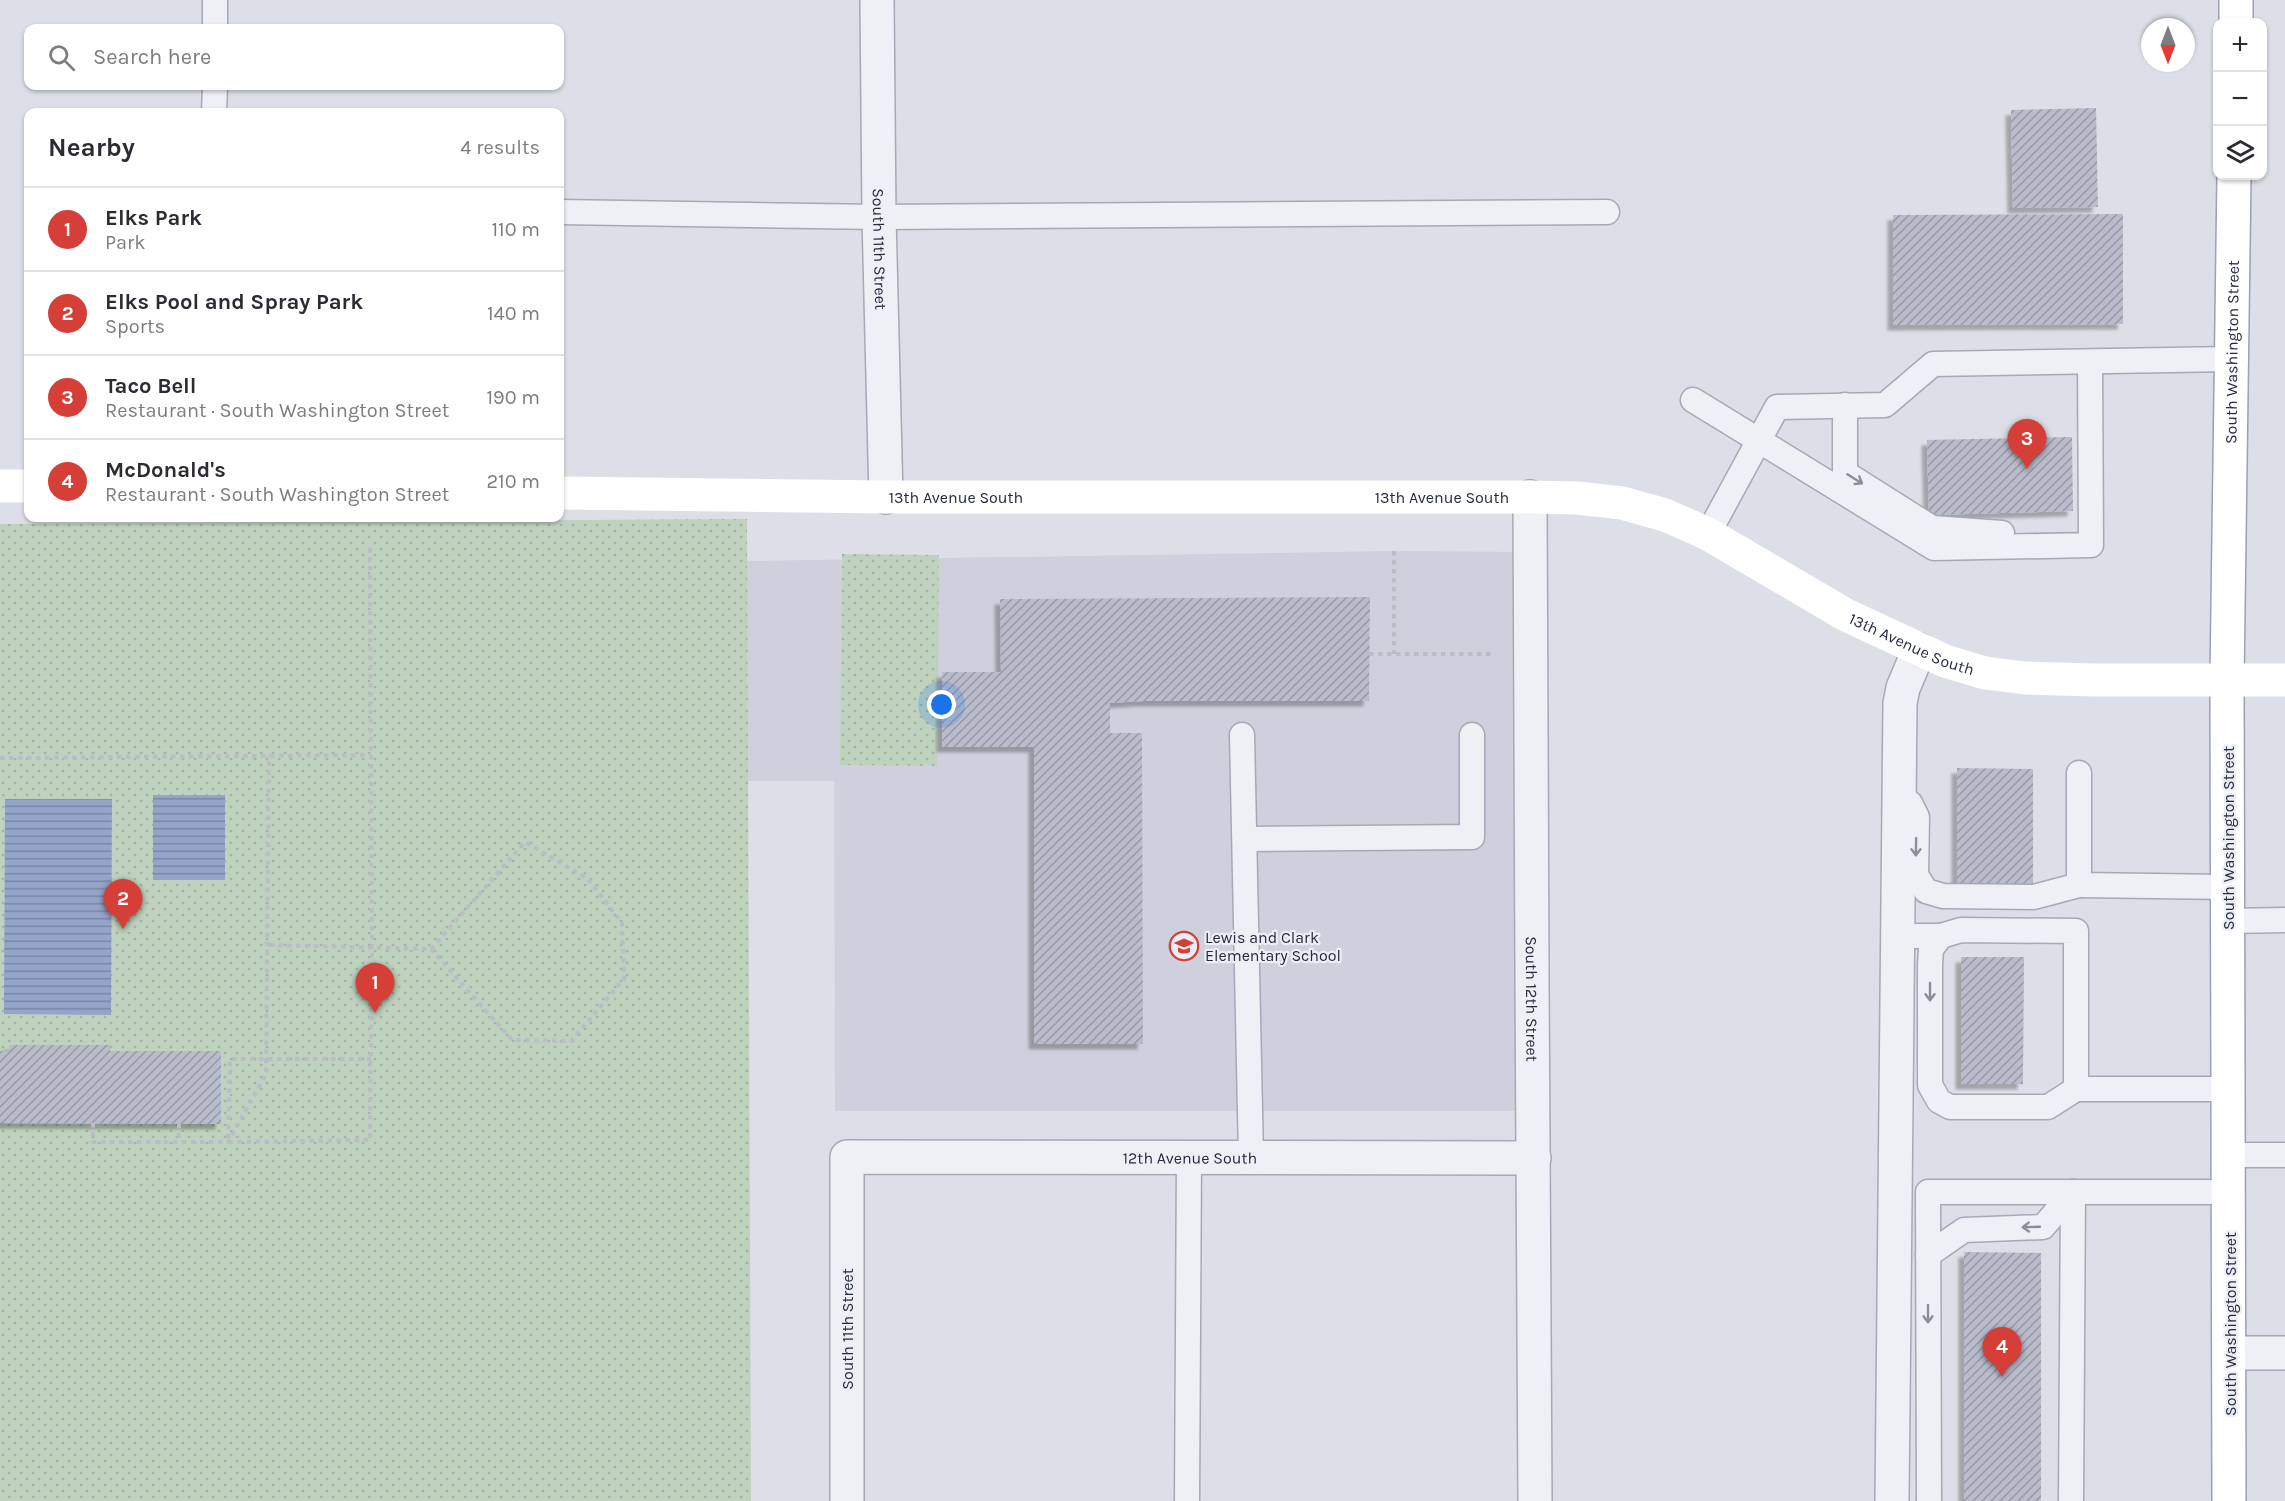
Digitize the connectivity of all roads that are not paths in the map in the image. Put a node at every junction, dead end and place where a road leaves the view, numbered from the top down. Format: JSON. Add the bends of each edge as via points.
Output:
{"nodes":[{"id":1,"x":215,"y":0,"type":"edge"},
{"id":2,"x":877,"y":0,"type":"edge"},
{"id":3,"x":2236,"y":0,"type":"edge"},
{"id":4,"x":2236,"y":18,"type":"edge"},
{"id":5,"x":215,"y":24,"type":"edge"},
{"id":6,"x":215,"y":90,"type":"edge"},
{"id":7,"x":214,"y":108,"type":"edge"},
{"id":8,"x":2234,"y":180,"type":"edge"},
{"id":9,"x":564,"y":212,"type":"edge"},
{"id":10,"x":1607,"y":212,"type":"dead end"},
{"id":11,"x":879,"y":217,"type":"junction"},
{"id":12,"x":2231,"y":359,"type":"junction"},
{"id":13,"x":2090,"y":362,"type":"junction"},
{"id":14,"x":1693,"y":400,"type":"dead end"},
{"id":15,"x":1845,"y":405,"type":"junction"},
{"id":16,"x":1759,"y":440,"type":"junction"},
{"id":17,"x":0,"y":486,"type":"edge"},
{"id":18,"x":24,"y":486,"type":"edge"},
{"id":19,"x":564,"y":493,"type":"edge"},
{"id":20,"x":886,"y":497,"type":"junction"},
{"id":21,"x":1530,"y":497,"type":"junction"},
{"id":22,"x":1708,"y":534,"type":"junction"},
{"id":23,"x":2010,"y":547,"type":"junction"},
{"id":24,"x":1919,"y":650,"type":"junction"},
{"id":25,"x":2227,"y":680,"type":"junction"},
{"id":26,"x":2285,"y":680,"type":"edge"},
{"id":27,"x":1242,"y":735,"type":"dead end"},
{"id":28,"x":1472,"y":735,"type":"dead end"},
{"id":29,"x":2079,"y":773,"type":"dead end"},
{"id":30,"x":1899,"y":797,"type":"junction"},
{"id":31,"x":1245,"y":839,"type":"junction"},
{"id":32,"x":2079,"y":885,"type":"junction"},
{"id":33,"x":2228,"y":887,"type":"junction"},
{"id":34,"x":2285,"y":920,"type":"edge"},
{"id":35,"x":2228,"y":921,"type":"junction"},
{"id":36,"x":1899,"y":936,"type":"junction"},
{"id":37,"x":1941,"y":936,"type":"junction"},
{"id":38,"x":2076,"y":1089,"type":"junction"},
{"id":39,"x":2229,"y":1089,"type":"junction"},
{"id":40,"x":1898,"y":1092,"type":"junction"},
{"id":41,"x":1932,"y":1092,"type":"junction"},
{"id":42,"x":2229,"y":1155,"type":"junction"},
{"id":43,"x":2285,"y":1155,"type":"edge"},
{"id":44,"x":847,"y":1157,"type":"joint"},
{"id":45,"x":1190,"y":1158,"type":"junction"},
{"id":46,"x":1251,"y":1158,"type":"junction"},
{"id":47,"x":1534,"y":1158,"type":"junction"},
{"id":48,"x":2073,"y":1192,"type":"junction"},
{"id":49,"x":2229,"y":1192,"type":"junction"},
{"id":50,"x":1928,"y":1255,"type":"junction"},
{"id":51,"x":2230,"y":1353,"type":"junction"},
{"id":52,"x":2285,"y":1353,"type":"edge"},
{"id":53,"x":847,"y":1501,"type":"edge"},
{"id":54,"x":1187,"y":1501,"type":"edge"},
{"id":55,"x":1535,"y":1501,"type":"edge"},
{"id":56,"x":1893,"y":1501,"type":"edge"},
{"id":57,"x":1929,"y":1501,"type":"edge"},
{"id":58,"x":2072,"y":1501,"type":"edge"},
{"id":59,"x":2229,"y":1501,"type":"edge"}],
"edges":[{"from":1,"to":5,"type":"lane"},
{"from":2,"to":11,"type":"street","name":"South 11th Street"},
{"from":3,"to":4,"type":"street"},
{"from":6,"to":7,"type":"lane"},
{"from":8,"to":12,"type":"street","name":"South Washington Street"},
{"from":9,"to":11,"type":"lane"},
{"from":10,"to":11,"type":"lane"},
{"from":11,"to":20,"type":"street","name":"South 11th Street"},
{"from":12,"to":13,"type":"lane"},
{"from":12,"to":25,"type":"street","name":"South Washington Street"},
{"from":13,"to":15,"type":"lane","via":[[1933,364],[1885,405]]},
{"from":13,"to":23,"type":"lane","via":[[2091,545]]},
{"from":14,"to":16,"type":"lane"},
{"from":15,"to":16,"type":"lane","via":[[1777,407]]},
{"from":15,"to":23,"type":"lane","one_way":true,"via":[[1845,473],[1932,528],[2005,533]]},
{"from":16,"to":22,"type":"lane"},
{"from":16,"to":23,"type":"lane","via":[[1934,548]]},
{"from":17,"to":18,"type":"street"},
{"from":19,"to":20,"type":"street","name":"13th Avenue South"},
{"from":20,"to":21,"type":"street","name":"13th Avenue South"},
{"from":21,"to":22,"type":"street","name":"13th Avenue South","via":[[1622,503],[1665,514]]},
{"from":21,"to":47,"type":"street","name":"South 12th Street"},
{"from":22,"to":24,"type":"street","name":"13th Avenue South","via":[[1846,615]]},
{"from":24,"to":25,"type":"street","name":"13th Avenue South","via":[[1985,673],[2025,678]]},
{"from":24,"to":30,"type":"street","via":[[1910,666],[1900,703]]},
{"from":25,"to":26,"type":"street","name":"13th Avenue South"},
{"from":25,"to":33,"type":"street","name":"South Washington Street"},
{"from":27,"to":31,"type":"lane"},
{"from":28,"to":31,"type":"lane","via":[[1472,837]]},
{"from":29,"to":32,"type":"lane"},
{"from":30,"to":32,"type":"lane","one_way":true,"via":[[1910,802],[1917,817],[1916,875],[1926,891],[1942,896],[2034,897]]},
{"from":30,"to":36,"type":"street"},
{"from":31,"to":46,"type":"lane"},
{"from":32,"to":33,"type":"lane"},
{"from":33,"to":35,"type":"street","name":"South Washington Street"},
{"from":34,"to":35,"type":"lane"},
{"from":35,"to":39,"type":"street","name":"South Washington Street"},
{"from":36,"to":37,"type":"lane"},
{"from":36,"to":40,"type":"street"},
{"from":37,"to":38,"type":"lane","via":[[1961,930],[2076,931]]},
{"from":37,"to":41,"type":"lane","one_way":true,"via":[[1931,949],[1930,965]]},
{"from":38,"to":39,"type":"lane"},
{"from":38,"to":41,"type":"lane","via":[[2048,1107],[1950,1107]]},
{"from":39,"to":42,"type":"street","name":"South Washington Street"},
{"from":40,"to":41,"type":"lane"},
{"from":40,"to":56,"type":"street"},
{"from":42,"to":43,"type":"lane"},
{"from":42,"to":49,"type":"street","name":"South Washington Street"},
{"from":44,"to":45,"type":"street","name":"12th Avenue South"},
{"from":44,"to":53,"type":"street","name":"South 11th Street"},
{"from":45,"to":46,"type":"street","name":"12th Avenue South"},
{"from":45,"to":54,"type":"lane"},
{"from":46,"to":47,"type":"street","name":"12th Avenue South"},
{"from":47,"to":55,"type":"street","name":"South 12th Street"},
{"from":48,"to":49,"type":"lane"},
{"from":48,"to":50,"type":"lane","one_way":true,"via":[[2043,1227],[1964,1230]]},
{"from":48,"to":50,"type":"lane","via":[[1928,1192]]},
{"from":48,"to":58,"type":"lane"},
{"from":49,"to":51,"type":"street","name":"South Washington Street"},
{"from":50,"to":57,"type":"lane","one_way":true},
{"from":51,"to":52,"type":"street"},
{"from":51,"to":59,"type":"street","name":"South Washington Street"}]}
